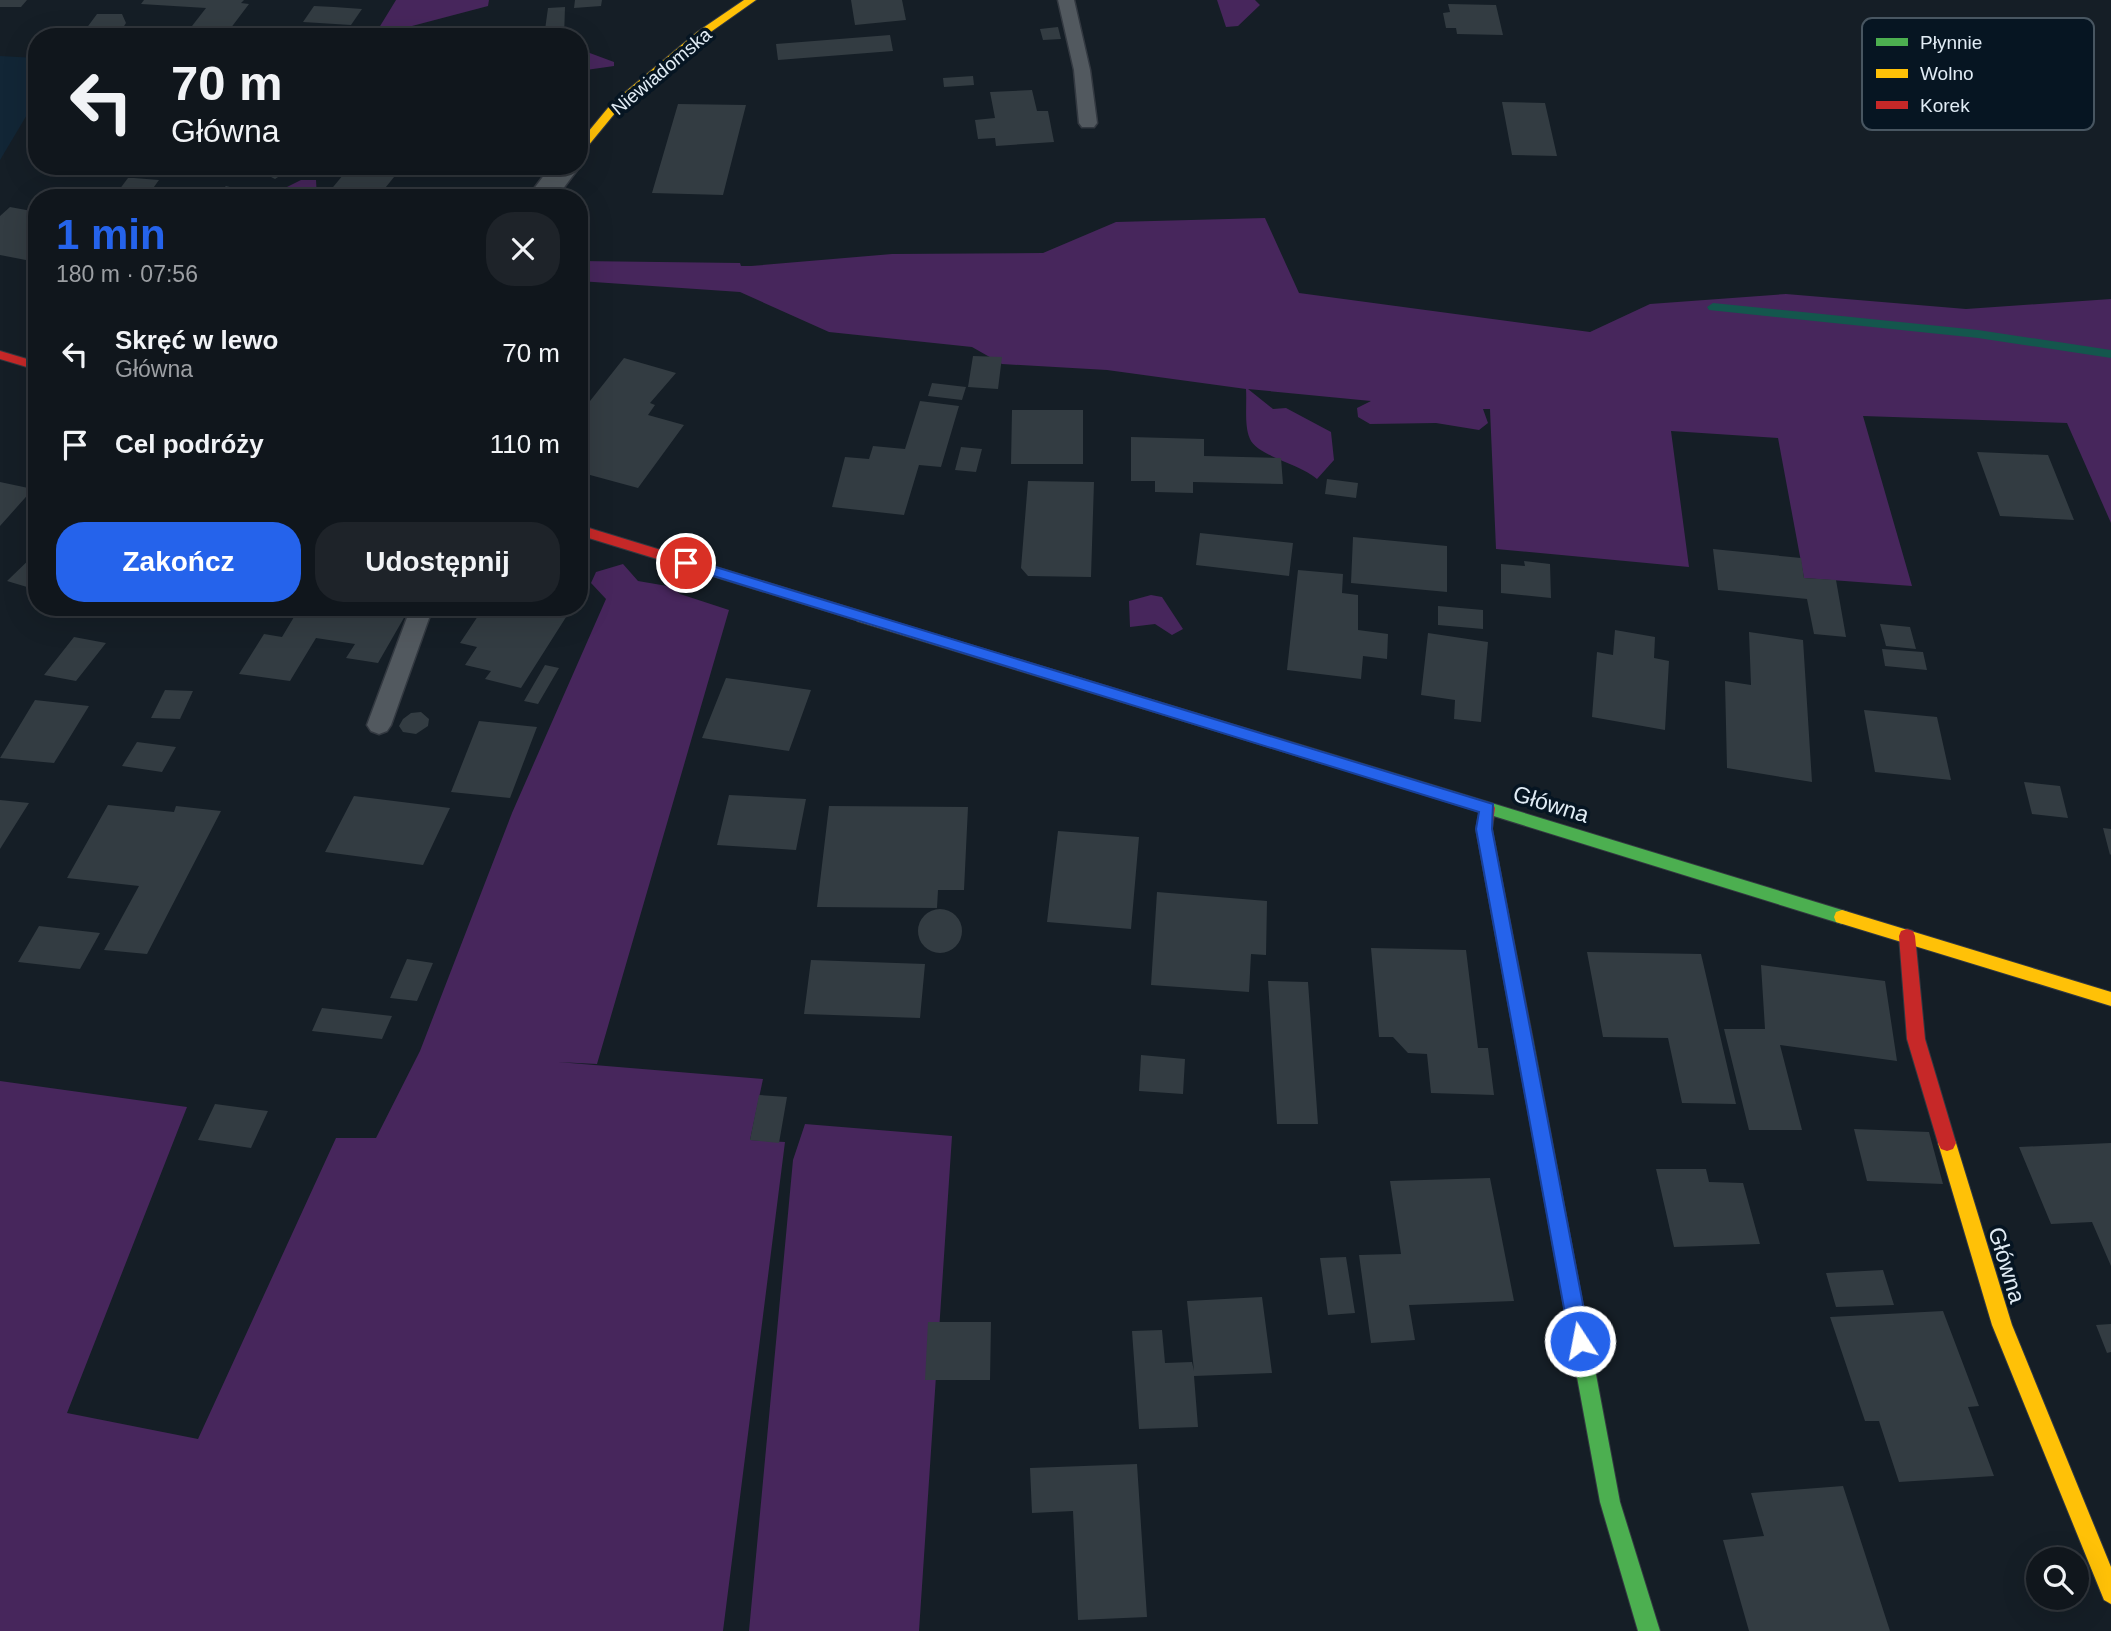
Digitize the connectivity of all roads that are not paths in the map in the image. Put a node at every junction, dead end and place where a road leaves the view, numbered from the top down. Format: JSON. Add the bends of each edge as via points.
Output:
{"nodes":[{"id":1,"x":751,"y":0,"type":"edge"},
{"id":2,"x":1066,"y":0,"type":"edge"},
{"id":3,"x":1088,"y":124,"type":"dead end"},
{"id":4,"x":588,"y":139,"type":"edge"},
{"id":5,"x":559,"y":175,"type":"edge"},
{"id":6,"x":548,"y":189,"type":"edge"},
{"id":7,"x":0,"y":355,"type":"edge"},
{"id":8,"x":28,"y":363,"type":"edge"},
{"id":9,"x":588,"y":533,"type":"edge"},
{"id":10,"x":419,"y":616,"type":"edge"},
{"id":11,"x":379,"y":725,"type":"dead end"},
{"id":12,"x":1487,"y":808,"type":"junction"},
{"id":13,"x":1907,"y":936,"type":"junction"},
{"id":14,"x":2111,"y":999,"type":"edge"},
{"id":15,"x":2111,"y":1593,"type":"edge"},
{"id":16,"x":1649,"y":1631,"type":"edge"}],
"edges":[{"from":1,"to":4,"type":"street","name":"Niewiadomska","via":[[701,34],[616,104]]},
{"from":2,"to":3,"type":"lane","via":[[1082,70]]},
{"from":5,"to":6,"type":"street"},
{"from":7,"to":8,"type":"street"},
{"from":9,"to":12,"type":"street","name":"Główna"},
{"from":10,"to":11,"type":"lane"},
{"from":12,"to":13,"type":"street","name":"Główna"},
{"from":12,"to":16,"type":"street","via":[[1484,829],[1610,1502]]},
{"from":13,"to":14,"type":"street","name":"Główna"},
{"from":13,"to":15,"type":"street","name":"Główna","via":[[1916,1039],[2002,1325]]}]}
